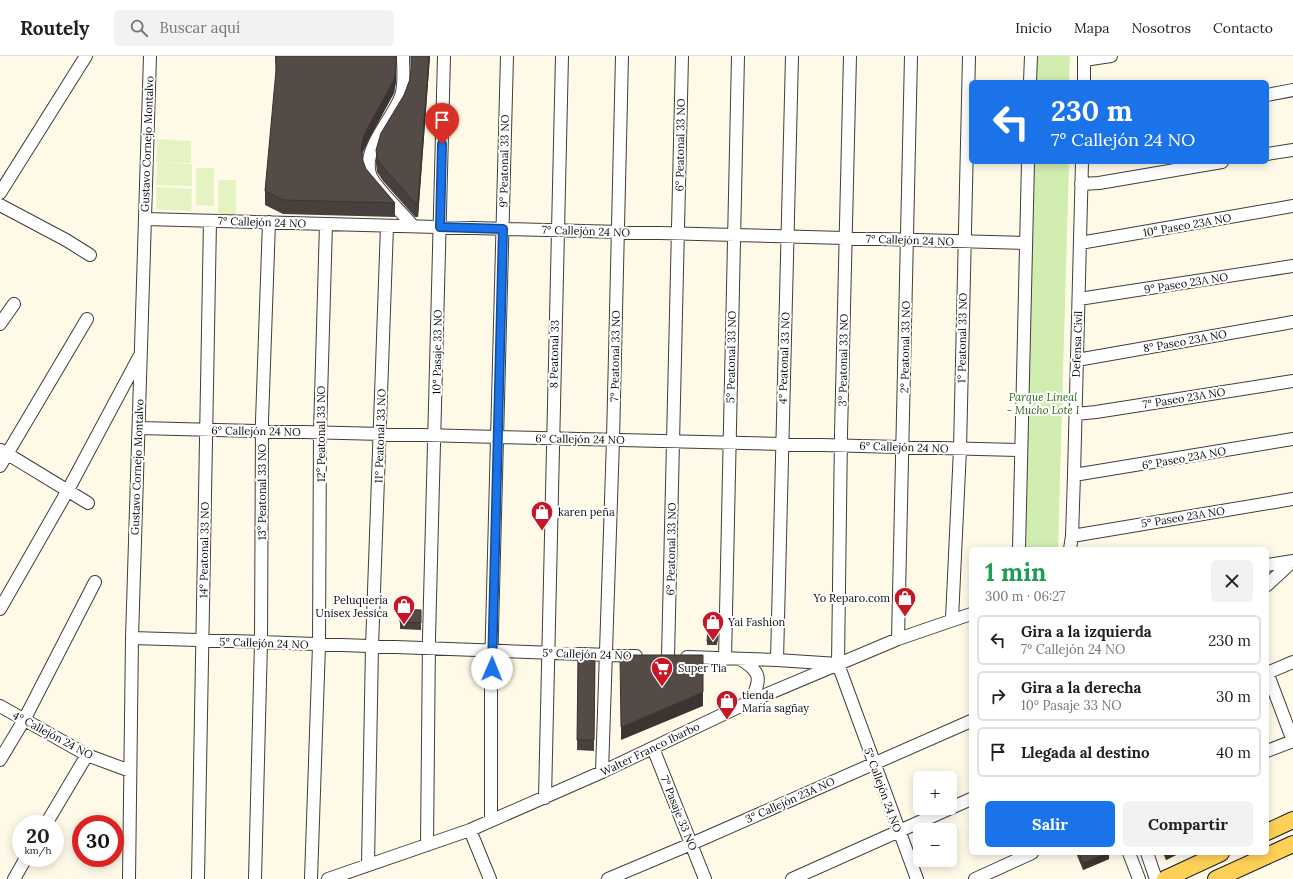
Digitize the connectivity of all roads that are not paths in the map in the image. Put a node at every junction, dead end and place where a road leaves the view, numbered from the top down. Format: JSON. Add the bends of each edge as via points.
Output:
{"nodes":[{"id":1,"x":86,"y":56,"type":"edge"},
{"id":2,"x":150,"y":56,"type":"edge"},
{"id":3,"x":403,"y":56,"type":"edge"},
{"id":4,"x":444,"y":56,"type":"edge"},
{"id":5,"x":507,"y":56,"type":"edge"},
{"id":6,"x":562,"y":56,"type":"edge"},
{"id":7,"x":622,"y":56,"type":"edge"},
{"id":8,"x":682,"y":56,"type":"edge"},
{"id":9,"x":738,"y":56,"type":"edge"},
{"id":10,"x":792,"y":56,"type":"edge"},
{"id":11,"x":850,"y":56,"type":"edge"},
{"id":12,"x":911,"y":56,"type":"edge"},
{"id":13,"x":969,"y":56,"type":"edge"},
{"id":14,"x":1031,"y":56,"type":"edge"},
{"id":15,"x":1111,"y":56,"type":"edge"},
{"id":16,"x":1084,"y":58,"type":"edge"},
{"id":17,"x":1030,"y":80,"type":"edge"},
{"id":18,"x":1084,"y":80,"type":"edge"},
{"id":19,"x":1293,"y":90,"type":"edge"},
{"id":20,"x":1269,"y":95,"type":"edge"},
{"id":21,"x":1293,"y":150,"type":"edge"},
{"id":22,"x":1269,"y":154,"type":"edge"},
{"id":23,"x":1028,"y":164,"type":"edge"},
{"id":24,"x":1082,"y":164,"type":"edge"},
{"id":25,"x":1210,"y":164,"type":"edge"},
{"id":26,"x":1081,"y":184,"type":"junction"},
{"id":27,"x":0,"y":193,"type":"edge"},
{"id":28,"x":0,"y":205,"type":"edge"},
{"id":29,"x":1293,"y":206,"type":"edge"},
{"id":30,"x":145,"y":219,"type":"junction"},
{"id":31,"x":210,"y":221,"type":"junction"},
{"id":32,"x":270,"y":222,"type":"junction"},
{"id":33,"x":326,"y":224,"type":"junction"},
{"id":34,"x":387,"y":226,"type":"junction"},
{"id":35,"x":413,"y":226,"type":"junction"},
{"id":36,"x":440,"y":227,"type":"junction"},
{"id":37,"x":503,"y":229,"type":"junction"},
{"id":38,"x":558,"y":230,"type":"junction"},
{"id":39,"x":618,"y":232,"type":"junction"},
{"id":40,"x":678,"y":233,"type":"junction"},
{"id":41,"x":734,"y":235,"type":"junction"},
{"id":42,"x":787,"y":236,"type":"junction"},
{"id":43,"x":846,"y":238,"type":"junction"},
{"id":44,"x":907,"y":240,"type":"junction"},
{"id":45,"x":965,"y":242,"type":"junction"},
{"id":46,"x":1026,"y":243,"type":"junction"},
{"id":47,"x":1080,"y":243,"type":"junction"},
{"id":48,"x":90,"y":254,"type":"dead end"},
{"id":49,"x":1293,"y":266,"type":"edge"},
{"id":50,"x":1078,"y":299,"type":"junction"},
{"id":51,"x":14,"y":304,"type":"dead end"},
{"id":52,"x":86,"y":319,"type":"dead end"},
{"id":53,"x":1293,"y":322,"type":"edge"},
{"id":54,"x":0,"y":324,"type":"edge"},
{"id":55,"x":141,"y":354,"type":"junction"},
{"id":56,"x":1077,"y":360,"type":"junction"},
{"id":57,"x":1293,"y":381,"type":"edge"},
{"id":58,"x":1076,"y":414,"type":"junction"},
{"id":59,"x":139,"y":428,"type":"junction"},
{"id":60,"x":206,"y":430,"type":"junction"},
{"id":61,"x":262,"y":431,"type":"junction"},
{"id":62,"x":320,"y":432,"type":"junction"},
{"id":63,"x":380,"y":434,"type":"junction"},
{"id":64,"x":434,"y":435,"type":"junction"},
{"id":65,"x":497,"y":437,"type":"junction"},
{"id":66,"x":553,"y":438,"type":"junction"},
{"id":67,"x":1293,"y":439,"type":"edge"},
{"id":68,"x":613,"y":440,"type":"junction"},
{"id":69,"x":673,"y":441,"type":"junction"},
{"id":70,"x":730,"y":442,"type":"junction"},
{"id":71,"x":782,"y":444,"type":"junction"},
{"id":72,"x":841,"y":445,"type":"junction"},
{"id":73,"x":902,"y":447,"type":"junction"},
{"id":74,"x":960,"y":449,"type":"junction"},
{"id":75,"x":1021,"y":450,"type":"junction"},
{"id":76,"x":3,"y":452,"type":"edge"},
{"id":77,"x":0,"y":466,"type":"edge"},
{"id":78,"x":1074,"y":476,"type":"junction"},
{"id":79,"x":68,"y":490,"type":"junction"},
{"id":80,"x":1293,"y":499,"type":"edge"},
{"id":81,"x":88,"y":502,"type":"dead end"},
{"id":82,"x":1072,"y":536,"type":"junction"},
{"id":83,"x":1019,"y":547,"type":"edge"},
{"id":84,"x":1070,"y":547,"type":"edge"},
{"id":85,"x":1293,"y":561,"type":"edge"},
{"id":86,"x":1269,"y":565,"type":"edge"},
{"id":87,"x":94,"y":582,"type":"dead end"},
{"id":88,"x":1269,"y":583,"type":"edge"},
{"id":89,"x":0,"y":609,"type":"edge"},
{"id":90,"x":969,"y":615,"type":"edge"},
{"id":91,"x":952,"y":619,"type":"junction"},
{"id":92,"x":132,"y":638,"type":"junction"},
{"id":93,"x":898,"y":639,"type":"junction"},
{"id":94,"x":202,"y":641,"type":"junction"},
{"id":95,"x":261,"y":642,"type":"junction"},
{"id":96,"x":319,"y":645,"type":"junction"},
{"id":97,"x":372,"y":647,"type":"junction"},
{"id":98,"x":429,"y":648,"type":"junction"},
{"id":99,"x":492,"y":651,"type":"junction"},
{"id":100,"x":548,"y":652,"type":"junction"},
{"id":101,"x":605,"y":655,"type":"junction"},
{"id":102,"x":644,"y":656,"type":"edge"},
{"id":103,"x":725,"y":659,"type":"junction"},
{"id":104,"x":740,"y":659,"type":"junction"},
{"id":105,"x":777,"y":660,"type":"junction"},
{"id":106,"x":1293,"y":662,"type":"edge"},
{"id":107,"x":838,"y":664,"type":"junction"},
{"id":108,"x":1269,"y":671,"type":"edge"},
{"id":109,"x":1269,"y":677,"type":"edge"},
{"id":110,"x":751,"y":701,"type":"junction"},
{"id":111,"x":0,"y":706,"type":"edge"},
{"id":112,"x":24,"y":720,"type":"junction"},
{"id":113,"x":969,"y":721,"type":"edge"},
{"id":114,"x":1293,"y":741,"type":"edge"},
{"id":115,"x":653,"y":748,"type":"junction"},
{"id":116,"x":1269,"y":750,"type":"edge"},
{"id":117,"x":87,"y":755,"type":"junction"},
{"id":118,"x":0,"y":760,"type":"edge"},
{"id":119,"x":873,"y":763,"type":"junction"},
{"id":120,"x":130,"y":771,"type":"junction"},
{"id":121,"x":602,"y":772,"type":"junction"},
{"id":122,"x":545,"y":798,"type":"junction"},
{"id":123,"x":969,"y":801,"type":"edge"},
{"id":124,"x":51,"y":815,"type":"edge"},
{"id":125,"x":491,"y":820,"type":"junction"},
{"id":126,"x":1293,"y":820,"type":"edge"},
{"id":127,"x":470,"y":830,"type":"junction"},
{"id":128,"x":1269,"y":831,"type":"edge"},
{"id":129,"x":899,"y":832,"type":"junction"},
{"id":130,"x":691,"y":844,"type":"junction"},
{"id":131,"x":1293,"y":844,"type":"edge"},
{"id":132,"x":426,"y":845,"type":"junction"},
{"id":133,"x":1028,"y":855,"type":"edge"},
{"id":134,"x":1129,"y":855,"type":"edge"},
{"id":135,"x":1148,"y":855,"type":"edge"},
{"id":136,"x":1217,"y":855,"type":"edge"},
{"id":137,"x":1269,"y":855,"type":"edge"},
{"id":138,"x":1269,"y":855,"type":"edge"},
{"id":139,"x":368,"y":864,"type":"junction"},
{"id":140,"x":21,"y":867,"type":"edge"},
{"id":141,"x":14,"y":879,"type":"edge"},
{"id":142,"x":129,"y":879,"type":"edge"},
{"id":143,"x":198,"y":879,"type":"edge"},
{"id":144,"x":255,"y":879,"type":"edge"},
{"id":145,"x":311,"y":879,"type":"edge"},
{"id":146,"x":328,"y":879,"type":"edge"},
{"id":147,"x":490,"y":879,"type":"edge"},
{"id":148,"x":608,"y":879,"type":"edge"},
{"id":149,"x":705,"y":879,"type":"edge"},
{"id":150,"x":792,"y":879,"type":"edge"},
{"id":151,"x":917,"y":879,"type":"edge"},
{"id":152,"x":976,"y":879,"type":"edge"},
{"id":153,"x":1139,"y":879,"type":"edge"},
{"id":154,"x":1156,"y":879,"type":"edge"},
{"id":155,"x":1165,"y":879,"type":"edge"},
{"id":156,"x":1216,"y":879,"type":"edge"}],
"edges":[{"from":1,"to":27,"type":"street"},
{"from":2,"to":30,"type":"street","name":"Gustavo Cornejo Montalvo"},
{"from":3,"to":35,"type":"street","via":[[401,95],[373,146],[368,163],[370,175],[376,184]]},
{"from":4,"to":36,"type":"street","name":"10° Pasaje 33 NO"},
{"from":5,"to":37,"type":"street","name":"9° Peatonal 33 NO"},
{"from":6,"to":38,"type":"street","name":"8 Peatonal 33"},
{"from":7,"to":39,"type":"street","name":"7° Peatonal 33 NO"},
{"from":8,"to":40,"type":"street","name":"6° Peatonal 33 NO"},
{"from":9,"to":41,"type":"street","name":"5° Peatonal 33 NO"},
{"from":10,"to":42,"type":"street","name":"4° Peatonal 33 NO"},
{"from":11,"to":43,"type":"street","name":"3° Peatonal 33 NO"},
{"from":12,"to":44,"type":"street","name":"2° Peatonal 33 NO"},
{"from":13,"to":45,"type":"street","name":"1° Peatonal 33 NO"},
{"from":14,"to":17,"type":"street"},
{"from":15,"to":16,"type":"street"},
{"from":16,"to":18,"type":"street"},
{"from":19,"to":20,"type":"street"},
{"from":21,"to":22,"type":"street"},
{"from":23,"to":46,"type":"street"},
{"from":24,"to":26,"type":"street","name":"Defensa Civil"},
{"from":25,"to":26,"type":"street"},
{"from":26,"to":47,"type":"street","name":"Defensa Civil"},
{"from":28,"to":48,"type":"street"},
{"from":29,"to":47,"type":"street","name":"10° Paseo 23A NO"},
{"from":30,"to":31,"type":"street","name":"7° Callejón 24 NO"},
{"from":30,"to":55,"type":"street","name":"Gustavo Cornejo Montalvo"},
{"from":31,"to":32,"type":"street","name":"7° Callejón 24 NO"},
{"from":31,"to":60,"type":"street","name":"14° Peatonal 33 NO"},
{"from":32,"to":33,"type":"street","name":"7° Callejón 24 NO"},
{"from":32,"to":61,"type":"street","name":"13° Peatonal 33 NO"},
{"from":33,"to":34,"type":"street","name":"7° Callejón 24 NO"},
{"from":33,"to":62,"type":"street","name":"12° Peatonal 33 NO"},
{"from":34,"to":35,"type":"street","name":"7° Callejón 24 NO"},
{"from":34,"to":63,"type":"street","name":"11° Peatonal 33 NO"},
{"from":35,"to":36,"type":"street","name":"7° Callejón 24 NO"},
{"from":36,"to":37,"type":"street","name":"7° Callejón 24 NO"},
{"from":36,"to":64,"type":"street","name":"10° Pasaje 33 NO"},
{"from":37,"to":38,"type":"street","name":"7° Callejón 24 NO"},
{"from":37,"to":65,"type":"street","name":"9° Peatonal 33 NO"},
{"from":38,"to":39,"type":"street","name":"7° Callejón 24 NO"},
{"from":38,"to":66,"type":"street","name":"8 Peatonal 33"},
{"from":39,"to":40,"type":"street","name":"7° Callejón 24 NO"},
{"from":39,"to":68,"type":"street","name":"7° Peatonal 33 NO"},
{"from":40,"to":41,"type":"street","name":"7° Callejón 24 NO"},
{"from":40,"to":69,"type":"street","name":"6° Peatonal 33 NO"},
{"from":41,"to":42,"type":"street","name":"7° Callejón 24 NO"},
{"from":41,"to":70,"type":"street","name":"5° Peatonal 33 NO"},
{"from":42,"to":43,"type":"street","name":"7° Callejón 24 NO"},
{"from":42,"to":71,"type":"street","name":"4° Peatonal 33 NO"},
{"from":43,"to":44,"type":"street","name":"7° Callejón 24 NO"},
{"from":43,"to":72,"type":"street","name":"3° Peatonal 33 NO"},
{"from":44,"to":45,"type":"street","name":"7° Callejón 24 NO"},
{"from":44,"to":73,"type":"street","name":"2° Peatonal 33 NO"},
{"from":45,"to":46,"type":"street","name":"7° Callejón 24 NO"},
{"from":45,"to":74,"type":"street","name":"1° Peatonal 33 NO"},
{"from":46,"to":75,"type":"street"},
{"from":47,"to":50,"type":"street","name":"Defensa Civil"},
{"from":49,"to":50,"type":"street","name":"9° Paseo 23A NO"},
{"from":50,"to":56,"type":"street","name":"Defensa Civil"},
{"from":51,"to":54,"type":"street"},
{"from":52,"to":76,"type":"street"},
{"from":53,"to":56,"type":"street","name":"8° Paseo 23A NO"},
{"from":55,"to":59,"type":"street","name":"Gustavo Cornejo Montalvo"},
{"from":55,"to":79,"type":"street"},
{"from":56,"to":58,"type":"street","name":"Defensa Civil"},
{"from":57,"to":58,"type":"street","name":"7° Paseo 23A NO"},
{"from":58,"to":78,"type":"street","name":"Defensa Civil"},
{"from":59,"to":60,"type":"street","name":"6° Callejón 24 NO"},
{"from":59,"to":92,"type":"street","name":"Gustavo Cornejo Montalvo"},
{"from":60,"to":61,"type":"street","name":"6° Callejón 24 NO"},
{"from":60,"to":94,"type":"street","name":"14° Peatonal 33 NO"},
{"from":61,"to":62,"type":"street","name":"6° Callejón 24 NO"},
{"from":61,"to":95,"type":"street","name":"13° Peatonal 33 NO"},
{"from":62,"to":63,"type":"street","name":"6° Callejón 24 NO"},
{"from":62,"to":96,"type":"street","name":"12° Peatonal 33 NO"},
{"from":63,"to":64,"type":"street","name":"6° Callejón 24 NO"},
{"from":63,"to":97,"type":"street","name":"11° Peatonal 33 NO"},
{"from":64,"to":65,"type":"street","name":"6° Callejón 24 NO"},
{"from":64,"to":98,"type":"street","name":"10° Pasaje 33 NO"},
{"from":65,"to":66,"type":"street","name":"6° Callejón 24 NO"},
{"from":65,"to":99,"type":"street","name":"9° Peatonal 33 NO"},
{"from":66,"to":68,"type":"street","name":"6° Callejón 24 NO"},
{"from":66,"to":100,"type":"street","name":"8 Peatonal 33"},
{"from":67,"to":78,"type":"street","name":"6° Paseo 23A NO"},
{"from":68,"to":69,"type":"street","name":"6° Callejón 24 NO"},
{"from":68,"to":101,"type":"street","name":"7° Peatonal 33 NO"},
{"from":69,"to":70,"type":"street","name":"6° Callejón 24 NO"},
{"from":69,"to":103,"type":"street","name":"6° Peatonal 33 NO","via":[[664,656]]},
{"from":70,"to":71,"type":"street","name":"6° Callejón 24 NO"},
{"from":70,"to":103,"type":"street","name":"5° Peatonal 33 NO"},
{"from":71,"to":72,"type":"street","name":"6° Callejón 24 NO"},
{"from":71,"to":105,"type":"street","name":"4° Peatonal 33 NO"},
{"from":72,"to":73,"type":"street","name":"6° Callejón 24 NO"},
{"from":72,"to":107,"type":"street","name":"3° Peatonal 33 NO"},
{"from":73,"to":74,"type":"street","name":"6° Callejón 24 NO"},
{"from":73,"to":93,"type":"street","name":"2° Peatonal 33 NO"},
{"from":74,"to":75,"type":"street","name":"6° Callejón 24 NO"},
{"from":74,"to":91,"type":"street","name":"1° Peatonal 33 NO"},
{"from":75,"to":83,"type":"street"},
{"from":76,"to":77,"type":"street"},
{"from":76,"to":79,"type":"street"},
{"from":78,"to":82,"type":"street","name":"Defensa Civil"},
{"from":79,"to":81,"type":"street"},
{"from":79,"to":89,"type":"street"},
{"from":80,"to":82,"type":"street","name":"5° Paseo 23A NO"},
{"from":82,"to":84,"type":"street","name":"Defensa Civil"},
{"from":85,"to":86,"type":"street"},
{"from":85,"to":88,"type":"street"},
{"from":87,"to":112,"type":"street"},
{"from":90,"to":91,"type":"street","name":"Walter Franco Ibarbo"},
{"from":91,"to":93,"type":"street","name":"Walter Franco Ibarbo"},
{"from":92,"to":94,"type":"street","name":"5° Callejón 24 NO"},
{"from":92,"to":120,"type":"street","name":"Gustavo Cornejo Montalvo"},
{"from":93,"to":107,"type":"street","name":"Walter Franco Ibarbo"},
{"from":94,"to":95,"type":"street","name":"5° Callejón 24 NO"},
{"from":94,"to":143,"type":"street","name":"14° Peatonal 33 NO"},
{"from":95,"to":96,"type":"street","name":"5° Callejón 24 NO"},
{"from":95,"to":144,"type":"street","name":"13° Peatonal 33 NO"},
{"from":96,"to":97,"type":"street","name":"5° Callejón 24 NO"},
{"from":96,"to":145,"type":"street","name":"12° Peatonal 33 NO"},
{"from":97,"to":98,"type":"street","name":"5° Callejón 24 NO"},
{"from":97,"to":139,"type":"street","name":"11° Peatonal 33 NO"},
{"from":98,"to":99,"type":"street","name":"5° Callejón 24 NO"},
{"from":98,"to":132,"type":"street","name":"10° Pasaje 33 NO"},
{"from":99,"to":100,"type":"street","name":"5° Callejón 24 NO"},
{"from":99,"to":125,"type":"street","name":"9° Peatonal 33 NO"},
{"from":100,"to":101,"type":"street","name":"5° Callejón 24 NO"},
{"from":100,"to":122,"type":"street","name":"8 Peatonal 33"},
{"from":101,"to":102,"type":"street","name":"5° Callejón 24 NO"},
{"from":101,"to":121,"type":"street","name":"7° Peatonal 33 NO"},
{"from":103,"to":104,"type":"street"},
{"from":104,"to":105,"type":"street"},
{"from":104,"to":110,"type":"street","via":[[755,670],[758,677]]},
{"from":105,"to":107,"type":"street"},
{"from":106,"to":108,"type":"street"},
{"from":107,"to":110,"type":"street","name":"Walter Franco Ibarbo"},
{"from":107,"to":119,"type":"street","name":"5° Callejón 24 NO"},
{"from":109,"to":114,"type":"street"},
{"from":110,"to":115,"type":"street","name":"Walter Franco Ibarbo"},
{"from":111,"to":112,"type":"street","name":"4° Callejón 24 NO"},
{"from":112,"to":117,"type":"street","name":"4° Callejón 24 NO"},
{"from":112,"to":118,"type":"street"},
{"from":113,"to":119,"type":"street","name":"3° Callejón 23A NO"},
{"from":114,"to":116,"type":"street"},
{"from":115,"to":121,"type":"street","name":"Walter Franco Ibarbo"},
{"from":115,"to":130,"type":"street","name":"7° Pasaje 33 NO"},
{"from":117,"to":120,"type":"street","name":"4° Callejón 24 NO"},
{"from":117,"to":124,"type":"street"},
{"from":119,"to":129,"type":"street","name":"5° Callejón 24 NO"},
{"from":119,"to":130,"type":"street","name":"3° Callejón 23A NO"},
{"from":120,"to":142,"type":"street","name":"Gustavo Cornejo Montalvo"},
{"from":121,"to":122,"type":"street","name":"Walter Franco Ibarbo"},
{"from":122,"to":125,"type":"street","name":"Walter Franco Ibarbo"},
{"from":123,"to":129,"type":"street"},
{"from":125,"to":127,"type":"street","name":"Walter Franco Ibarbo"},
{"from":126,"to":128,"type":"main road"},
{"from":127,"to":132,"type":"street","name":"Walter Franco Ibarbo"},
{"from":127,"to":147,"type":"street"},
{"from":129,"to":150,"type":"street"},
{"from":129,"to":151,"type":"street","name":"5° Callejón 24 NO"},
{"from":130,"to":148,"type":"street","name":"3° Callejón 23A NO"},
{"from":130,"to":149,"type":"street","name":"7° Pasaje 33 NO"},
{"from":131,"to":138,"type":"main road"},
{"from":132,"to":139,"type":"street","name":"Walter Franco Ibarbo"},
{"from":133,"to":152,"type":"street"},
{"from":134,"to":153,"type":"street"},
{"from":135,"to":154,"type":"street"},
{"from":136,"to":155,"type":"main road"},
{"from":137,"to":156,"type":"main road"},
{"from":139,"to":146,"type":"street","name":"Walter Franco Ibarbo"},
{"from":140,"to":141,"type":"street"}]}
